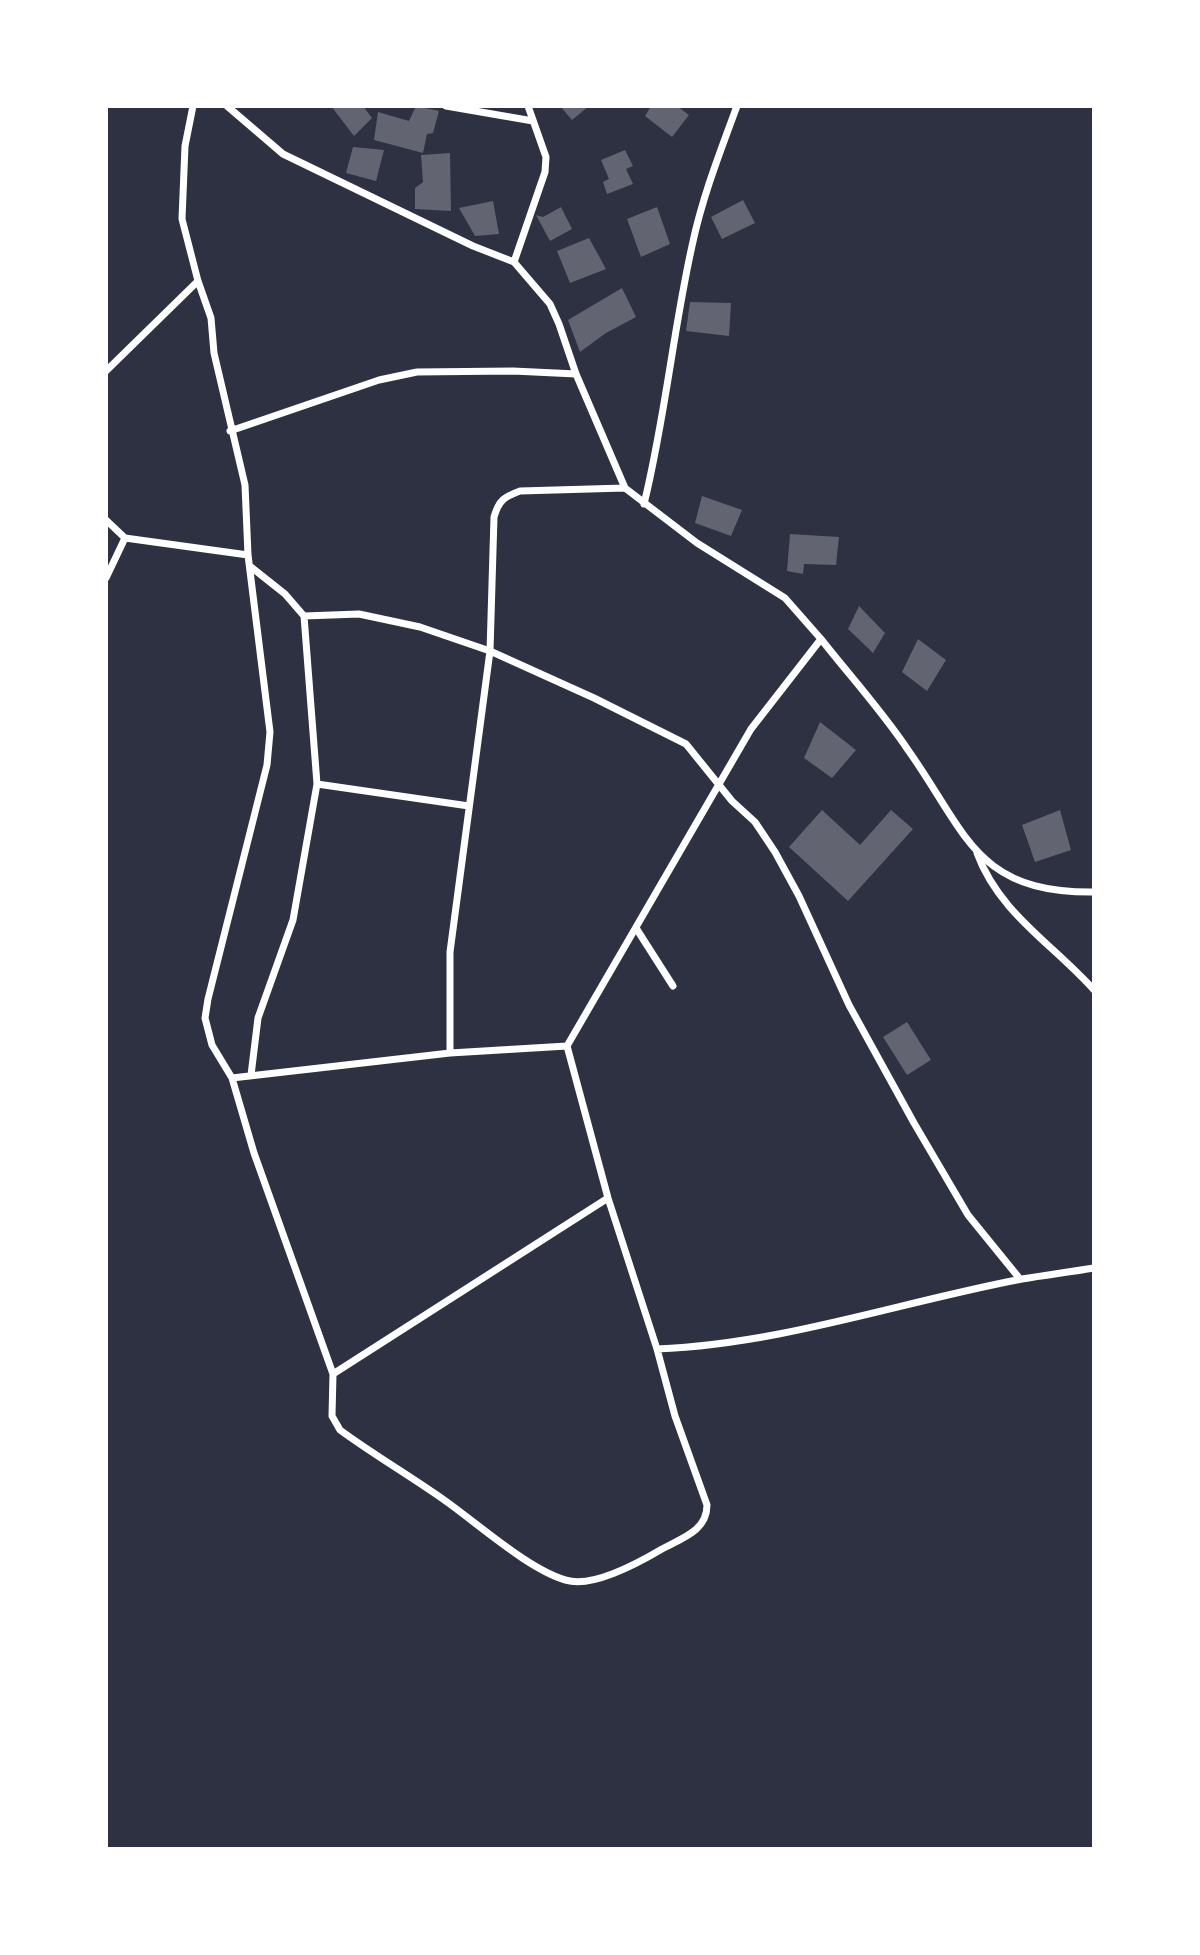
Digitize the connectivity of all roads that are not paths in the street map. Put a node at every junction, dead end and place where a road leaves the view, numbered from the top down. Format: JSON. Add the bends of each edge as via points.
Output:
{"nodes":[{"id":1,"x":193,"y":106,"type":"edge"},
{"id":2,"x":227,"y":106,"type":"edge"},
{"id":3,"x":446,"y":106,"type":"edge"},
{"id":4,"x":528,"y":106,"type":"edge"},
{"id":5,"x":737,"y":106,"type":"edge"},
{"id":6,"x":533,"y":121,"type":"junction"},
{"id":7,"x":514,"y":262,"type":"junction"},
{"id":8,"x":198,"y":281,"type":"junction"},
{"id":9,"x":106,"y":359,"type":"edge"},
{"id":10,"x":109,"y":368,"type":"edge"},
{"id":11,"x":576,"y":374,"type":"junction"},
{"id":12,"x":230,"y":431,"type":"junction"},
{"id":13,"x":625,"y":488,"type":"junction"},
{"id":14,"x":644,"y":504,"type":"junction"},
{"id":15,"x":106,"y":520,"type":"edge"},
{"id":16,"x":125,"y":538,"type":"junction"},
{"id":17,"x":248,"y":555,"type":"junction"},
{"id":18,"x":251,"y":567,"type":"junction"},
{"id":19,"x":106,"y":578,"type":"edge"},
{"id":20,"x":304,"y":616,"type":"junction"},
{"id":21,"x":821,"y":639,"type":"junction"},
{"id":22,"x":490,"y":651,"type":"junction"},
{"id":23,"x":317,"y":784,"type":"junction"},
{"id":24,"x":719,"y":785,"type":"junction"},
{"id":25,"x":469,"y":806,"type":"junction"},
{"id":26,"x":976,"y":851,"type":"junction"},
{"id":27,"x":1094,"y":892,"type":"edge"},
{"id":28,"x":636,"y":928,"type":"junction"},
{"id":29,"x":673,"y":986,"type":"dead end"},
{"id":30,"x":1094,"y":990,"type":"edge"},
{"id":31,"x":567,"y":1046,"type":"junction"},
{"id":32,"x":450,"y":1053,"type":"junction"},
{"id":33,"x":251,"y":1075,"type":"junction"},
{"id":34,"x":232,"y":1078,"type":"junction"},
{"id":35,"x":608,"y":1198,"type":"junction"},
{"id":36,"x":1094,"y":1268,"type":"edge"},
{"id":37,"x":1020,"y":1279,"type":"junction"},
{"id":38,"x":657,"y":1349,"type":"junction"},
{"id":39,"x":333,"y":1374,"type":"junction"}],
"edges":[{"from":1,"to":8,"type":"street","via":[[185,146],[182,219]]},
{"from":2,"to":7,"type":"street","via":[[283,154]]},
{"from":3,"to":6,"type":"street"},
{"from":4,"to":6,"type":"street"},
{"from":5,"to":14,"type":"street","via":[[691,248]]},
{"from":6,"to":7,"type":"street","via":[[546,157],[545,172]]},
{"from":7,"to":11,"type":"street","via":[[550,304]]},
{"from":8,"to":10,"type":"street"},
{"from":8,"to":12,"type":"street","via":[[211,318]]},
{"from":9,"to":10,"type":"street"},
{"from":11,"to":12,"type":"street","via":[[417,372]]},
{"from":11,"to":13,"type":"street"},
{"from":12,"to":17,"type":"street","via":[[245,485]]},
{"from":13,"to":14,"type":"street"},
{"from":13,"to":22,"type":"street","via":[[520,491],[499,502],[494,517]]},
{"from":14,"to":21,"type":"street","via":[[785,598]]},
{"from":15,"to":16,"type":"street"},
{"from":16,"to":17,"type":"street"},
{"from":16,"to":19,"type":"street"},
{"from":17,"to":18,"type":"street"},
{"from":18,"to":20,"type":"street"},
{"from":18,"to":34,"type":"street","via":[[270,717],[269,750],[205,1018],[212,1045]]},
{"from":20,"to":22,"type":"street","via":[[359,614],[386,619]]},
{"from":20,"to":23,"type":"street"},
{"from":21,"to":24,"type":"street","via":[[751,729]]},
{"from":21,"to":26,"type":"street","via":[[907,747]]},
{"from":22,"to":24,"type":"street","via":[[686,744]]},
{"from":22,"to":25,"type":"street"},
{"from":23,"to":25,"type":"street"},
{"from":23,"to":33,"type":"street","via":[[293,920],[258,1018]]},
{"from":24,"to":28,"type":"street"},
{"from":24,"to":37,"type":"street","via":[[775,852],[914,1123],[968,1215]]},
{"from":25,"to":32,"type":"street","via":[[450,952]]},
{"from":26,"to":27,"type":"street","via":[[1021,883]]},
{"from":26,"to":30,"type":"street","via":[[1009,908]]},
{"from":28,"to":29,"type":"street"},
{"from":28,"to":31,"type":"street"},
{"from":31,"to":32,"type":"street"},
{"from":31,"to":35,"type":"street"},
{"from":32,"to":33,"type":"street"},
{"from":33,"to":34,"type":"street"},
{"from":34,"to":39,"type":"street"},
{"from":35,"to":38,"type":"street"},
{"from":35,"to":39,"type":"street"},
{"from":36,"to":37,"type":"street"},
{"from":37,"to":38,"type":"street","via":[[860,1318],[740,1341]]},
{"from":38,"to":39,"type":"street","via":[[707,1516],[696,1530],[655,1553],[585,1582],[543,1569],[499,1542],[340,1430],[332,1416]]}]}
